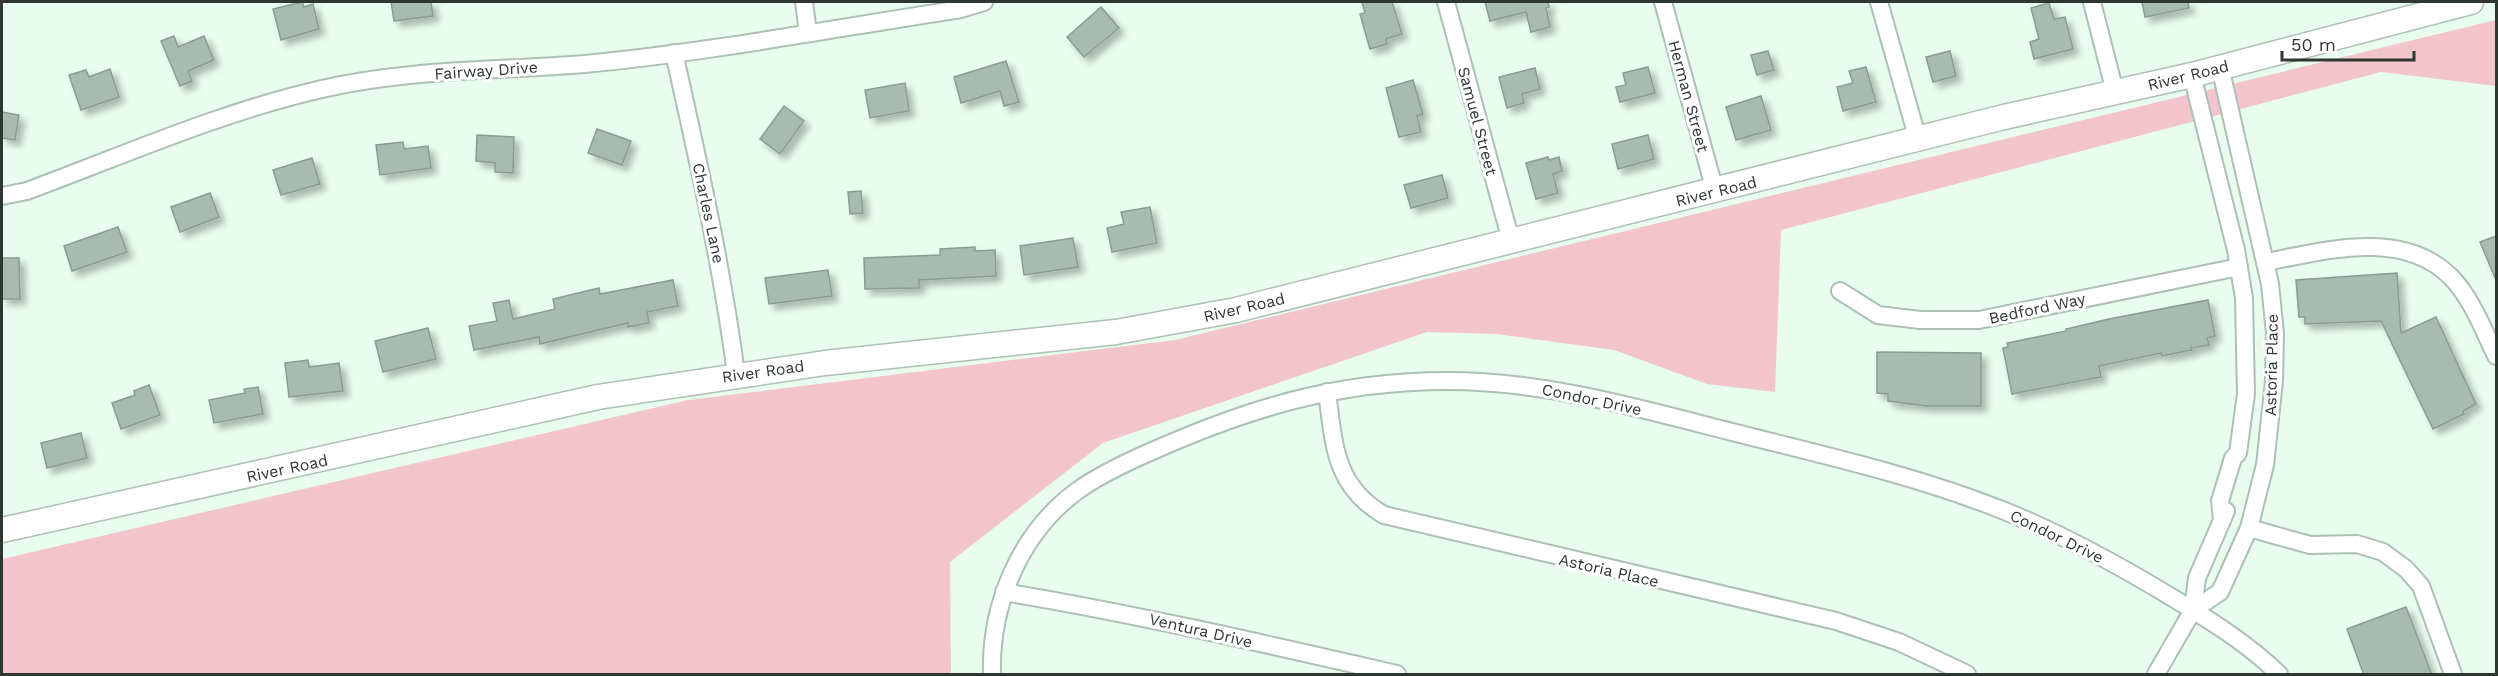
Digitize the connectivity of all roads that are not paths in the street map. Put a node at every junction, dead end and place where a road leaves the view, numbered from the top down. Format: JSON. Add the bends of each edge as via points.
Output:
{"nodes":[{"id":1,"x":804,"y":2,"type":"edge"},
{"id":2,"x":984,"y":2,"type":"edge"},
{"id":3,"x":1446,"y":2,"type":"edge"},
{"id":4,"x":1663,"y":2,"type":"edge"},
{"id":5,"x":1879,"y":2,"type":"edge"},
{"id":6,"x":2092,"y":2,"type":"edge"},
{"id":7,"x":2471,"y":2,"type":"edge"},
{"id":8,"x":808,"y":33,"type":"junction"},
{"id":9,"x":674,"y":53,"type":"junction"},
{"id":10,"x":2220,"y":67,"type":"junction"},
{"id":11,"x":2192,"y":75,"type":"junction"},
{"id":12,"x":2115,"y":92,"type":"junction"},
{"id":13,"x":1917,"y":140,"type":"junction"},
{"id":14,"x":1714,"y":192,"type":"junction"},
{"id":15,"x":2,"y":196,"type":"edge"},
{"id":16,"x":1511,"y":241,"type":"junction"},
{"id":17,"x":2266,"y":262,"type":"junction"},
{"id":18,"x":2239,"y":267,"type":"junction"},
{"id":19,"x":1840,"y":291,"type":"dead end"},
{"id":20,"x":2496,"y":357,"type":"edge"},
{"id":21,"x":736,"y":374,"type":"junction"},
{"id":22,"x":1327,"y":392,"type":"junction"},
{"id":23,"x":2249,"y":528,"type":"junction"},
{"id":24,"x":2,"y":530,"type":"edge"},
{"id":25,"x":1004,"y":592,"type":"junction"},
{"id":26,"x":2193,"y":610,"type":"junction"},
{"id":27,"x":992,"y":675,"type":"edge"},
{"id":28,"x":1397,"y":675,"type":"edge"},
{"id":29,"x":1967,"y":675,"type":"edge"},
{"id":30,"x":2156,"y":675,"type":"edge"},
{"id":31,"x":2279,"y":675,"type":"edge"},
{"id":32,"x":2452,"y":675,"type":"edge"}],
"edges":[{"from":1,"to":8,"type":"street"},
{"from":2,"to":8,"type":"street","name":"Fairway Drive"},
{"from":3,"to":16,"type":"street","name":"Samuel Street"},
{"from":4,"to":14,"type":"street","name":"Herman Street"},
{"from":5,"to":13,"type":"street"},
{"from":6,"to":12,"type":"street"},
{"from":7,"to":10,"type":"street","name":"River Road"},
{"from":8,"to":9,"type":"street","name":"Fairway Drive"},
{"from":9,"to":15,"type":"street","name":"Fairway Drive","via":[[419,75],[323,88],[265,103],[27,191]]},
{"from":9,"to":21,"type":"street","name":"Charles Lane","via":[[706,197]]},
{"from":10,"to":11,"type":"street","name":"River Road"},
{"from":10,"to":17,"type":"street","name":"Astoria Place"},
{"from":11,"to":12,"type":"street","name":"River Road"},
{"from":11,"to":18,"type":"street","name":"Astoria Place"},
{"from":12,"to":13,"type":"street","name":"River Road"},
{"from":13,"to":14,"type":"street","name":"River Road"},
{"from":14,"to":16,"type":"street","name":"River Road"},
{"from":16,"to":21,"type":"street","name":"River Road","via":[[1236,310],[1116,332]]},
{"from":17,"to":20,"type":"street","via":[[2353,246],[2383,246],[2432,262],[2451,277],[2470,303]]},
{"from":17,"to":23,"type":"street","name":"Astoria Place","via":[[2275,333],[2274,381],[2263,474]]},
{"from":18,"to":19,"type":"street","name":"Bedford Way","via":[[1979,320],[1878,315]]},
{"from":18,"to":26,"type":"street","name":"Astoria Place","via":[[2247,346],[2246,394],[2238,453],[2220,501],[2222,520],[2197,578]]},
{"from":21,"to":24,"type":"street","name":"River Road","via":[[598,397]]},
{"from":22,"to":25,"type":"street","name":"Condor Drive","via":[[1236,415],[1098,477],[1046,520],[1024,550]]},
{"from":22,"to":26,"type":"street","name":"Condor Drive","via":[[1444,381],[1535,387],[1601,398],[1932,485],[2001,509],[2114,563]]},
{"from":22,"to":29,"type":"street","name":"Astoria Place","via":[[1336,458],[1343,476],[1357,494],[1384,515],[1836,621],[1899,642]]},
{"from":23,"to":26,"type":"street","name":"Astoria Place","via":[[2220,592]]},
{"from":23,"to":32,"type":"street","via":[[2310,545],[2357,544],[2383,552],[2421,586]]},
{"from":25,"to":27,"type":"street","name":"Condor Drive","via":[[994,621]]},
{"from":25,"to":28,"type":"street","name":"Ventura Drive","via":[[1154,619]]},
{"from":26,"to":30,"type":"street","name":"Astoria Place"},
{"from":26,"to":31,"type":"street","name":"Condor Drive","via":[[2241,641]]}]}
